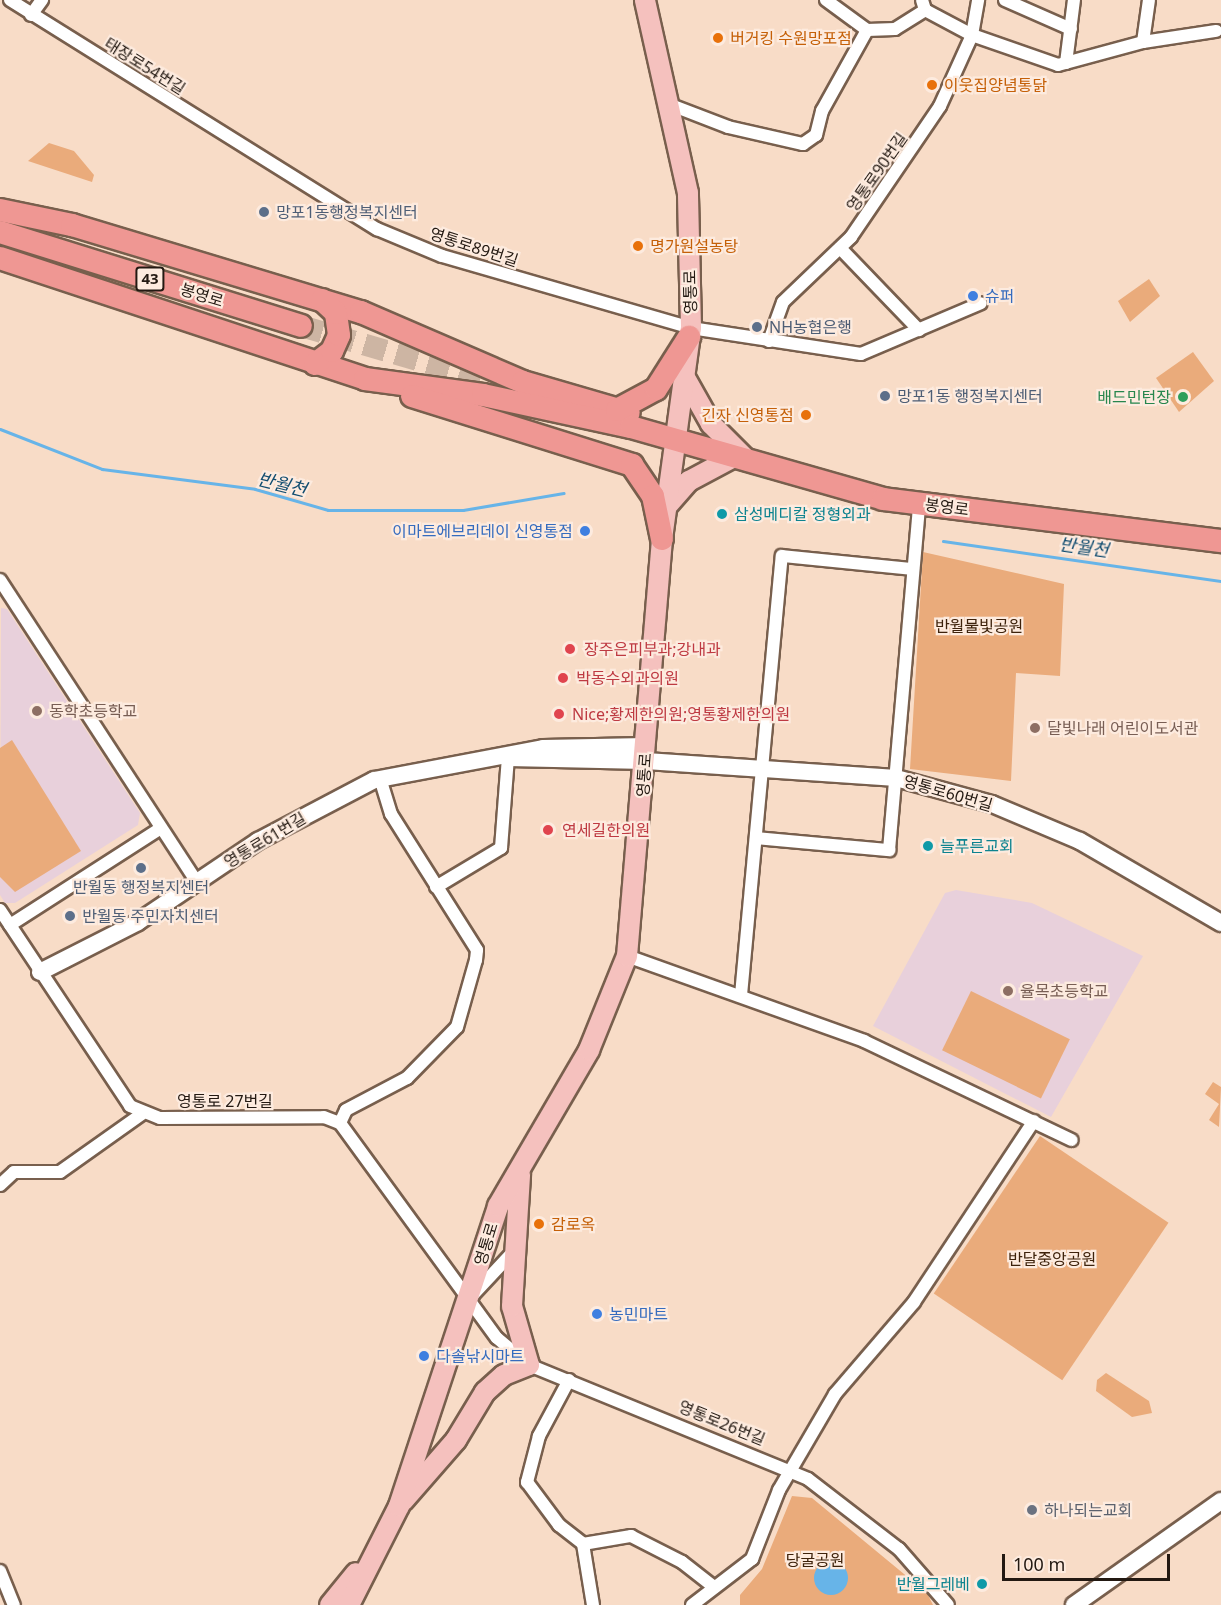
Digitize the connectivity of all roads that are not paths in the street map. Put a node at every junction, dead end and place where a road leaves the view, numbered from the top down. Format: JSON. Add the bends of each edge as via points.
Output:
{"nodes":[{"id":1,"x":10,"y":0,"type":"edge"},
{"id":2,"x":42,"y":0,"type":"edge"},
{"id":3,"x":645,"y":0,"type":"edge"},
{"id":4,"x":825,"y":0,"type":"edge"},
{"id":5,"x":978,"y":0,"type":"edge"},
{"id":6,"x":1005,"y":0,"type":"edge"},
{"id":7,"x":1074,"y":0,"type":"edge"},
{"id":8,"x":1149,"y":0,"type":"edge"},
{"id":9,"x":924,"y":5,"type":"edge"},
{"id":10,"x":31,"y":15,"type":"junction"},
{"id":11,"x":867,"y":30,"type":"junction"},
{"id":12,"x":1071,"y":30,"type":"junction"},
{"id":13,"x":1216,"y":31,"type":"dead end"},
{"id":14,"x":972,"y":35,"type":"junction"},
{"id":15,"x":1143,"y":42,"type":"junction"},
{"id":16,"x":1066,"y":63,"type":"junction"},
{"id":17,"x":671,"y":105,"type":"junction"},
{"id":18,"x":263,"y":158,"type":"joint"},
{"id":19,"x":0,"y":210,"type":"edge"},
{"id":20,"x":0,"y":232,"type":"edge"},
{"id":21,"x":840,"y":248,"type":"junction"},
{"id":22,"x":0,"y":258,"type":"edge"},
{"id":23,"x":312,"y":297,"type":"junction"},
{"id":24,"x":981,"y":303,"type":"dead end"},
{"id":25,"x":301,"y":326,"type":"tunnel mouth"},
{"id":26,"x":919,"y":330,"type":"junction"},
{"id":27,"x":690,"y":332,"type":"junction"},
{"id":28,"x":769,"y":340,"type":"junction"},
{"id":29,"x":315,"y":364,"type":"junction"},
{"id":30,"x":683,"y":375,"type":"junction"},
{"id":31,"x":365,"y":379,"type":"junction"},
{"id":32,"x":617,"y":410,"type":"junction"},
{"id":33,"x":678,"y":442,"type":"junction"},
{"id":34,"x":741,"y":459,"type":"junction"},
{"id":35,"x":920,"y":504,"type":"junction"},
{"id":36,"x":667,"y":506,"type":"junction"},
{"id":37,"x":662,"y":539,"type":"junction"},
{"id":38,"x":1221,"y":542,"type":"edge"},
{"id":39,"x":912,"y":569,"type":"junction"},
{"id":40,"x":0,"y":580,"type":"edge"},
{"id":41,"x":653,"y":672,"type":"junction"},
{"id":42,"x":607,"y":746,"type":"junction"},
{"id":43,"x":646,"y":753,"type":"junction"},
{"id":44,"x":508,"y":758,"type":"junction"},
{"id":45,"x":762,"y":769,"type":"junction"},
{"id":46,"x":380,"y":778,"type":"junction"},
{"id":47,"x":896,"y":778,"type":"junction"},
{"id":48,"x":161,"y":828,"type":"junction"},
{"id":49,"x":756,"y":838,"type":"junction"},
{"id":50,"x":197,"y":882,"type":"junction"},
{"id":51,"x":436,"y":887,"type":"junction"},
{"id":52,"x":0,"y":910,"type":"edge"},
{"id":53,"x":1221,"y":923,"type":"edge"},
{"id":54,"x":10,"y":925,"type":"junction"},
{"id":55,"x":627,"y":956,"type":"junction"},
{"id":56,"x":40,"y":972,"type":"junction"},
{"id":57,"x":741,"y":995,"type":"junction"},
{"id":58,"x":346,"y":1110,"type":"junction"},
{"id":59,"x":142,"y":1114,"type":"junction"},
{"id":60,"x":324,"y":1117,"type":"junction"},
{"id":61,"x":1034,"y":1121,"type":"junction"},
{"id":62,"x":340,"y":1122,"type":"junction"},
{"id":63,"x":1072,"y":1140,"type":"dead end"},
{"id":64,"x":520,"y":1165,"type":"junction"},
{"id":65,"x":0,"y":1185,"type":"edge"},
{"id":66,"x":513,"y":1252,"type":"junction"},
{"id":67,"x":470,"y":1298,"type":"junction"},
{"id":68,"x":529,"y":1365,"type":"junction"},
{"id":69,"x":569,"y":1380,"type":"junction"},
{"id":70,"x":792,"y":1471,"type":"junction"},
{"id":71,"x":1221,"y":1501,"type":"edge"},
{"id":72,"x":399,"y":1506,"type":"junction"},
{"id":73,"x":382,"y":1541,"type":"junction"},
{"id":74,"x":583,"y":1544,"type":"junction"},
{"id":75,"x":0,"y":1571,"type":"edge"},
{"id":76,"x":714,"y":1587,"type":"junction"},
{"id":77,"x":14,"y":1605,"type":"edge"},
{"id":78,"x":330,"y":1605,"type":"edge"},
{"id":79,"x":349,"y":1605,"type":"edge"},
{"id":80,"x":593,"y":1605,"type":"edge"},
{"id":81,"x":692,"y":1605,"type":"edge"},
{"id":82,"x":948,"y":1605,"type":"edge"},
{"id":83,"x":1074,"y":1605,"type":"edge"}],
"edges":[{"from":1,"to":10,"type":"street","name":"태장로54번길"},
{"from":2,"to":10,"type":"street"},
{"from":3,"to":17,"type":"main road","name":"영통로"},
{"from":4,"to":11,"type":"street"},
{"from":5,"to":14,"type":"street","name":"영통로90번길"},
{"from":6,"to":12,"type":"street"},
{"from":7,"to":12,"type":"street"},
{"from":8,"to":15,"type":"street"},
{"from":9,"to":11,"type":"street","via":[[895,29]]},
{"from":9,"to":14,"type":"street"},
{"from":10,"to":18,"type":"street","name":"태장로54번길"},
{"from":11,"to":17,"type":"street","via":[[822,111],[816,135],[803,144],[728,127]]},
{"from":12,"to":16,"type":"street"},
{"from":13,"to":15,"type":"street"},
{"from":14,"to":16,"type":"street","via":[[1042,62]]},
{"from":14,"to":21,"type":"street","name":"영통로90번길","via":[[940,106],[897,176]]},
{"from":15,"to":16,"type":"street"},
{"from":17,"to":27,"type":"main road","name":"영통로","via":[[688,193]]},
{"from":18,"to":27,"type":"street","name":"영통로89번길","via":[[377,229],[442,256]]},
{"from":19,"to":23,"type":"highway","via":[[72,225]]},
{"from":20,"to":25,"type":"highway","name":"봉영로","number":"43"},
{"from":21,"to":26,"type":"street"},
{"from":21,"to":28,"type":"street","name":"영통로90번길","via":[[783,302]]},
{"from":22,"to":29,"type":"highway"},
{"from":23,"to":29,"type":"highway","via":[[331,303],[340,322],[337,344]]},
{"from":23,"to":32,"type":"highway","via":[[523,382]]},
{"from":24,"to":26,"type":"street"},
{"from":26,"to":28,"type":"street","via":[[861,354]]},
{"from":27,"to":28,"type":"street"},
{"from":27,"to":30,"type":"main road","name":"영통로"},
{"from":27,"to":32,"type":"highway","via":[[656,389]]},
{"from":29,"to":31,"type":"highway"},
{"from":30,"to":33,"type":"main road","name":"영통로"},
{"from":30,"to":34,"type":"main road","via":[[711,424]]},
{"from":31,"to":33,"type":"highway","name":"봉영로","via":[[483,395]]},
{"from":31,"to":37,"type":"highway","via":[[632,465],[653,496]]},
{"from":32,"to":33,"type":"highway","via":[[651,418]]},
{"from":33,"to":34,"type":"highway","name":"봉영로"},
{"from":33,"to":36,"type":"main road","name":"영통로"},
{"from":34,"to":35,"type":"highway","name":"봉영로","via":[[883,499]]},
{"from":34,"to":36,"type":"main road","via":[[689,481]]},
{"from":35,"to":38,"type":"highway","name":"봉영로"},
{"from":35,"to":39,"type":"street"},
{"from":36,"to":37,"type":"main road","name":"영통로"},
{"from":37,"to":41,"type":"main road","name":"영통로"},
{"from":39,"to":45,"type":"street","via":[[782,556]]},
{"from":39,"to":47,"type":"street"},
{"from":40,"to":48,"type":"street"},
{"from":41,"to":42,"type":"street","via":[[636,732]]},
{"from":41,"to":43,"type":"main road","name":"영통로"},
{"from":42,"to":43,"type":"street"},
{"from":42,"to":44,"type":"street","via":[[543,748]]},
{"from":43,"to":44,"type":"street"},
{"from":43,"to":45,"type":"street","name":"영통로60번길"},
{"from":43,"to":55,"type":"main road","name":"영통로"},
{"from":44,"to":46,"type":"street","name":"영통로61번길"},
{"from":44,"to":51,"type":"street","via":[[501,848]]},
{"from":45,"to":47,"type":"street","name":"영통로60번길"},
{"from":45,"to":49,"type":"street"},
{"from":46,"to":50,"type":"street","name":"영통로61번길","via":[[258,841]]},
{"from":46,"to":51,"type":"street","via":[[391,814]]},
{"from":47,"to":49,"type":"street","via":[[889,850]]},
{"from":47,"to":53,"type":"street","name":"영통로60번길","via":[[992,804],[1080,841]]},
{"from":48,"to":50,"type":"street"},
{"from":48,"to":54,"type":"street"},
{"from":49,"to":57,"type":"street"},
{"from":50,"to":56,"type":"street","name":"영통로61번길","via":[[138,922]]},
{"from":51,"to":58,"type":"street","via":[[477,950],[457,1027],[407,1078]]},
{"from":52,"to":54,"type":"street"},
{"from":54,"to":56,"type":"street"},
{"from":55,"to":57,"type":"street"},
{"from":55,"to":64,"type":"main road","name":"영통로","via":[[589,1050]]},
{"from":56,"to":59,"type":"street","via":[[107,1076]]},
{"from":57,"to":61,"type":"street","via":[[864,1041]]},
{"from":58,"to":60,"type":"street"},
{"from":58,"to":62,"type":"street"},
{"from":59,"to":60,"type":"street","name":"영통로 27번길"},
{"from":59,"to":65,"type":"street","via":[[60,1172],[14,1172]]},
{"from":60,"to":62,"type":"street","name":"영통로 27번길"},
{"from":61,"to":63,"type":"street"},
{"from":61,"to":70,"type":"street","via":[[914,1302],[835,1394]]},
{"from":62,"to":67,"type":"street"},
{"from":64,"to":66,"type":"main road"},
{"from":64,"to":67,"type":"main road","name":"영통로","via":[[498,1206]]},
{"from":66,"to":67,"type":"street"},
{"from":66,"to":68,"type":"main road","via":[[512,1306]]},
{"from":67,"to":68,"type":"street","name":"영통로26번길","via":[[497,1338]]},
{"from":67,"to":72,"type":"main road","name":"영통로"},
{"from":68,"to":69,"type":"street","name":"영통로26번길"},
{"from":68,"to":72,"type":"main road","via":[[504,1375],[485,1392],[456,1440]]},
{"from":69,"to":70,"type":"street","name":"영통로26번길"},
{"from":69,"to":74,"type":"street","via":[[539,1436],[525,1470],[526,1482],[559,1525]]},
{"from":70,"to":76,"type":"street","via":[[752,1559]]},
{"from":70,"to":82,"type":"street","name":"영통로26번길","via":[[899,1549]]},
{"from":71,"to":83,"type":"street"},
{"from":72,"to":73,"type":"main road","name":"영통로"},
{"from":73,"to":78,"type":"main road"},
{"from":73,"to":79,"type":"main road","name":"영통로"},
{"from":74,"to":76,"type":"street","via":[[631,1536],[682,1562]]},
{"from":74,"to":80,"type":"street"},
{"from":75,"to":77,"type":"street"},
{"from":76,"to":81,"type":"street"}]}
